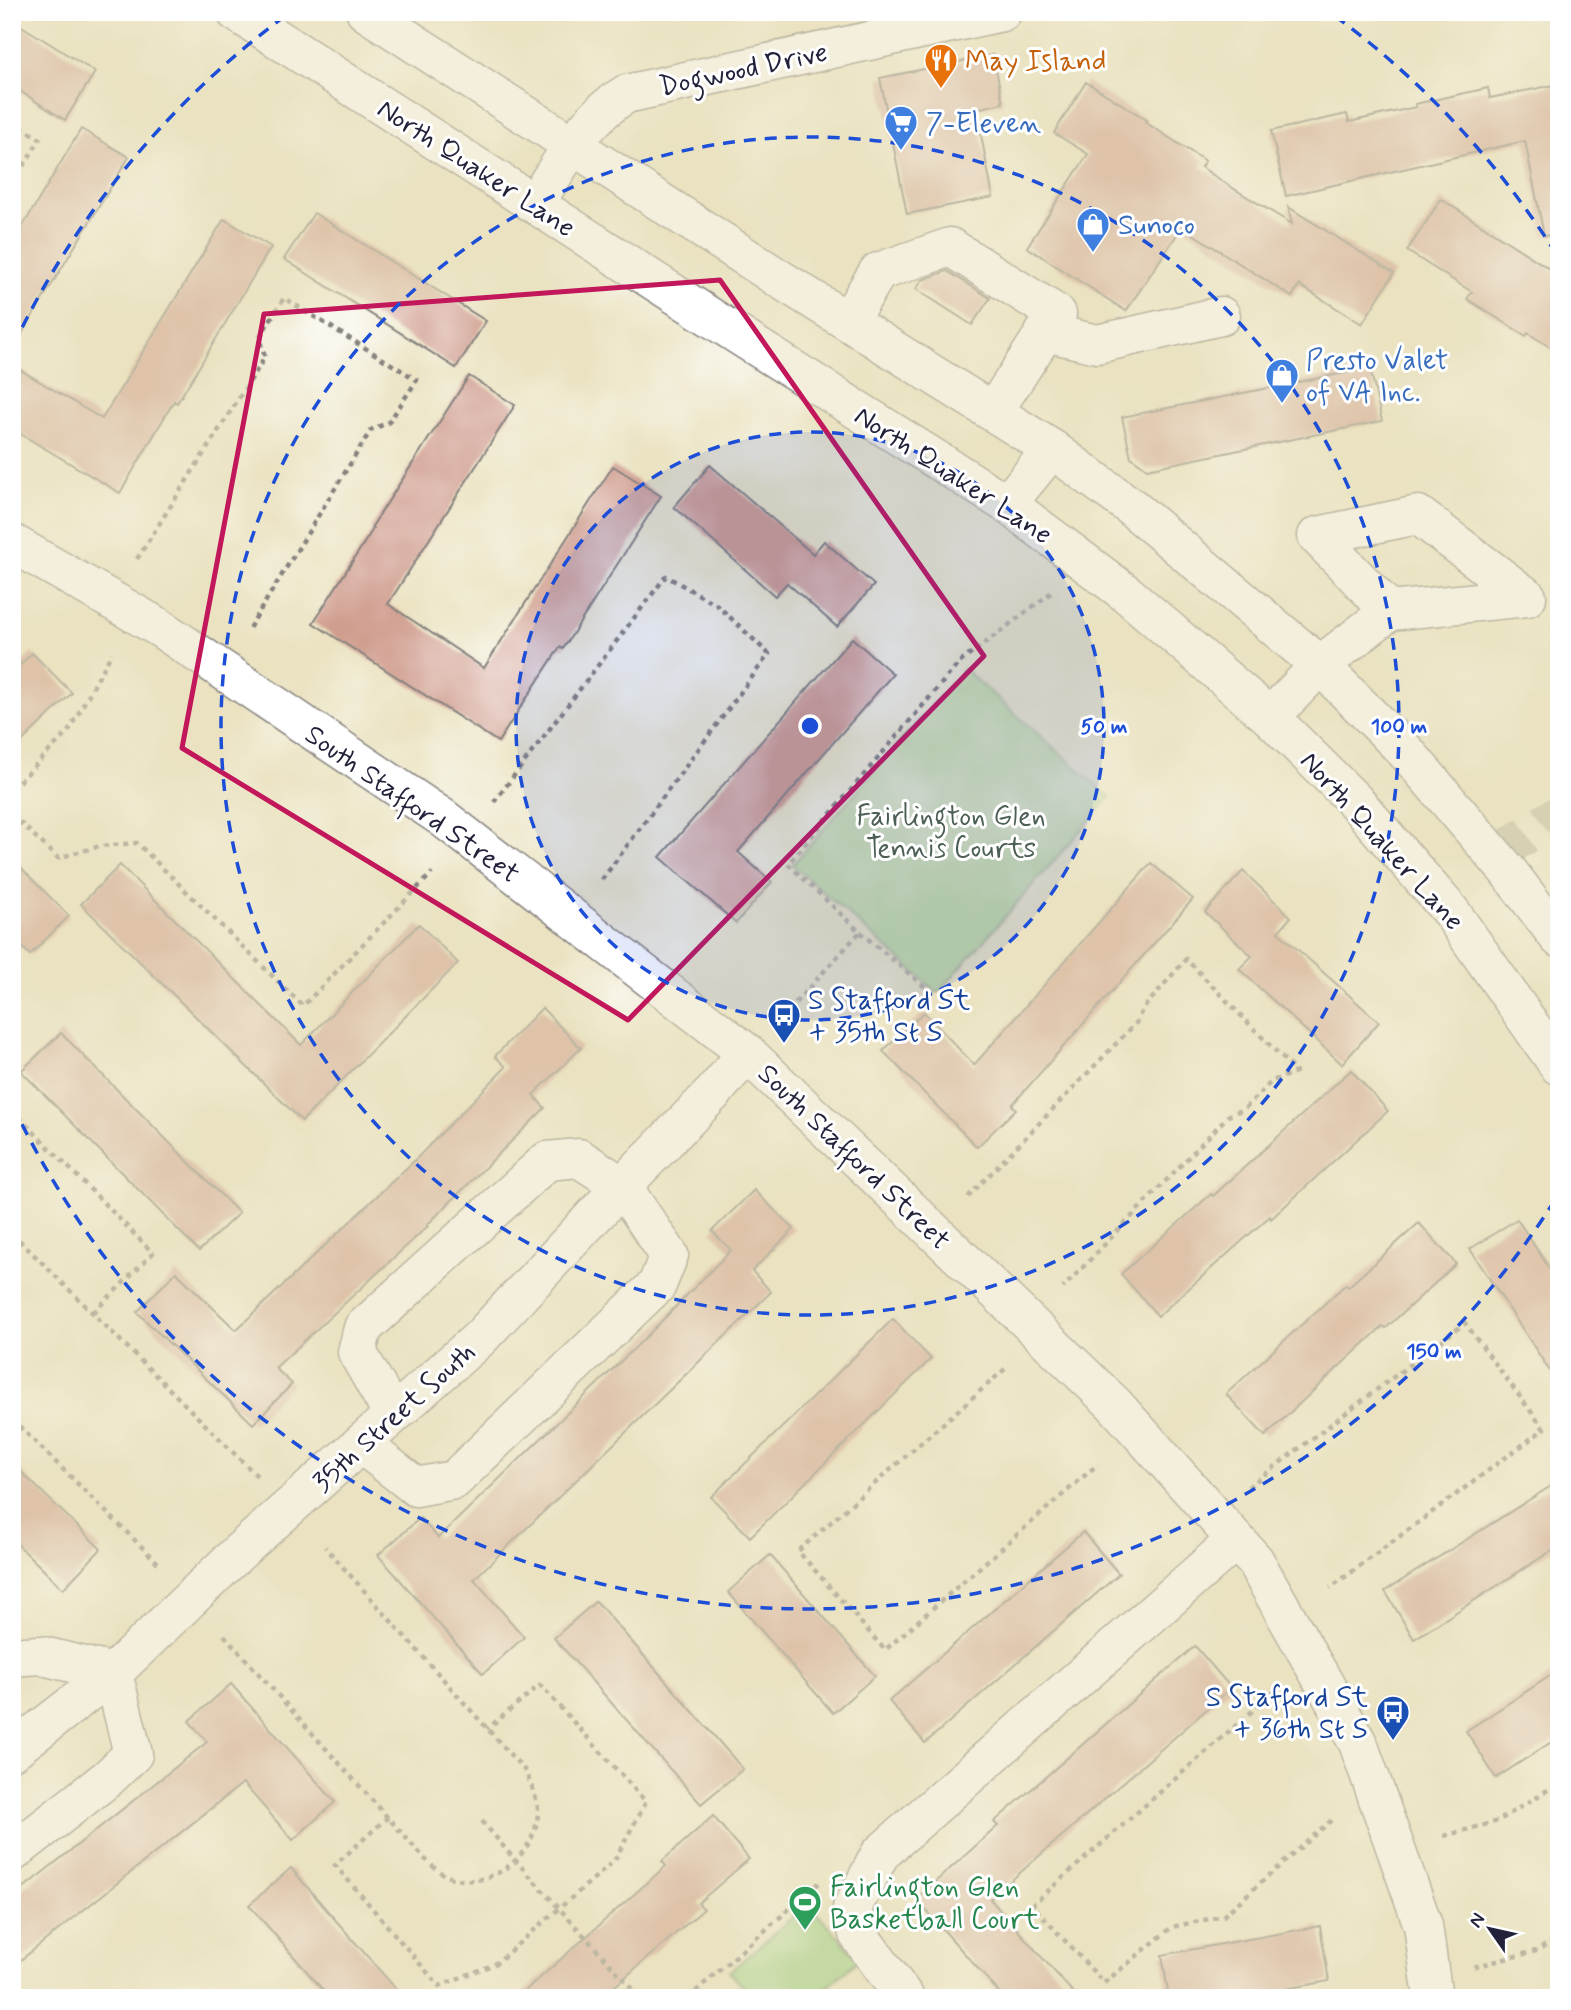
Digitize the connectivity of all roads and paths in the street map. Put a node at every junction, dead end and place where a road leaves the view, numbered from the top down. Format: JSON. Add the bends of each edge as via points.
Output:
{"nodes":[{"id":1,"x":236,"y":12,"type":"edge"},
{"id":2,"x":366,"y":12,"type":"edge"},
{"id":3,"x":1002,"y":12,"type":"edge"},
{"id":4,"x":12,"y":121,"type":"edge"},
{"id":5,"x":573,"y":145,"type":"junction"},
{"id":6,"x":12,"y":185,"type":"edge"},
{"id":7,"x":535,"y":204,"type":"junction"},
{"id":8,"x":1221,"y":316,"type":"dead end"},
{"id":9,"x":848,"y":321,"type":"junction"},
{"id":10,"x":1045,"y":332,"type":"junction"},
{"id":11,"x":993,"y":412,"type":"junction"},
{"id":12,"x":1052,"y":449,"type":"junction"},
{"id":13,"x":1007,"y":504,"type":"junction"},
{"id":14,"x":12,"y":543,"type":"edge"},
{"id":15,"x":137,"y":559,"type":"dead end"},
{"id":16,"x":1052,"y":592,"type":"dead end"},
{"id":17,"x":1390,"y":611,"type":"dead end"},
{"id":18,"x":248,"y":630,"type":"dead end"},
{"id":19,"x":112,"y":653,"type":"dead end"},
{"id":20,"x":1320,"y":665,"type":"junction"},
{"id":21,"x":1270,"y":717,"type":"junction"},
{"id":22,"x":12,"y":789,"type":"edge"},
{"id":23,"x":494,"y":802,"type":"dead end"},
{"id":24,"x":12,"y":815,"type":"edge"},
{"id":25,"x":432,"y":873,"type":"dead end"},
{"id":26,"x":601,"y":881,"type":"dead end"},
{"id":27,"x":860,"y":932,"type":"junction"},
{"id":28,"x":1559,"y":938,"type":"edge"},
{"id":29,"x":932,"y":993,"type":"dead end"},
{"id":30,"x":775,"y":1025,"type":"dead end"},
{"id":31,"x":747,"y":1053,"type":"junction"},
{"id":32,"x":1559,"y":1066,"type":"edge"},
{"id":33,"x":12,"y":1120,"type":"edge"},
{"id":34,"x":622,"y":1186,"type":"junction"},
{"id":35,"x":968,"y":1197,"type":"dead end"},
{"id":36,"x":12,"y":1233,"type":"edge"},
{"id":37,"x":1063,"y":1289,"type":"dead end"},
{"id":38,"x":93,"y":1313,"type":"junction"},
{"id":39,"x":1005,"y":1369,"type":"dead end"},
{"id":40,"x":394,"y":1415,"type":"junction"},
{"id":41,"x":12,"y":1419,"type":"edge"},
{"id":42,"x":361,"y":1444,"type":"junction"},
{"id":43,"x":1098,"y":1464,"type":"dead end"},
{"id":44,"x":257,"y":1476,"type":"dead end"},
{"id":45,"x":1248,"y":1487,"type":"dead end"},
{"id":46,"x":1236,"y":1540,"type":"junction"},
{"id":47,"x":325,"y":1547,"type":"dead end"},
{"id":48,"x":160,"y":1565,"type":"dead end"},
{"id":49,"x":1330,"y":1588,"type":"dead end"},
{"id":50,"x":224,"y":1634,"type":"dead end"},
{"id":51,"x":12,"y":1657,"type":"edge"},
{"id":52,"x":113,"y":1674,"type":"junction"},
{"id":53,"x":1275,"y":1691,"type":"dead end"},
{"id":54,"x":487,"y":1729,"type":"junction"},
{"id":55,"x":12,"y":1751,"type":"edge"},
{"id":56,"x":1559,"y":1783,"type":"edge"},
{"id":57,"x":1335,"y":1816,"type":"dead end"},
{"id":58,"x":388,"y":1817,"type":"junction"},
{"id":59,"x":482,"y":1821,"type":"dead end"},
{"id":60,"x":1444,"y":1836,"type":"dead end"},
{"id":61,"x":12,"y":1853,"type":"edge"},
{"id":62,"x":880,"y":1854,"type":"junction"},
{"id":63,"x":515,"y":1860,"type":"junction"},
{"id":64,"x":559,"y":1908,"type":"junction"},
{"id":65,"x":1559,"y":1937,"type":"edge"},
{"id":66,"x":1474,"y":1967,"type":"dead end"},
{"id":67,"x":641,"y":1998,"type":"edge"},
{"id":68,"x":688,"y":1998,"type":"edge"},
{"id":69,"x":905,"y":1998,"type":"edge"},
{"id":70,"x":1433,"y":1998,"type":"edge"}],
"edges":[{"from":1,"to":7,"type":"street","name":"North Quaker Lane"},
{"from":2,"to":5,"type":"street"},
{"from":3,"to":5,"type":"street","name":"Dogwood Drive","via":[[626,94],[605,106]]},
{"from":4,"to":6,"type":"path","via":[[40,139]]},
{"from":5,"to":7,"type":"street","name":"Dogwood Drive"},
{"from":5,"to":9,"type":"street"},
{"from":7,"to":13,"type":"street","name":"North Quaker Lane"},
{"from":8,"to":10,"type":"street","via":[[1097,344]]},
{"from":9,"to":10,"type":"street","via":[[878,272],[950,247],[1057,314]]},
{"from":9,"to":11,"type":"street"},
{"from":10,"to":11,"type":"street"},
{"from":11,"to":12,"type":"street"},
{"from":12,"to":13,"type":"street"},
{"from":12,"to":20,"type":"street","via":[[1130,506]]},
{"from":13,"to":21,"type":"street","name":"North Quaker Lane","via":[[1127,594]]},
{"from":14,"to":31,"type":"street","name":"South Stafford Street","via":[[160,628],[443,818]]},
{"from":15,"to":18,"type":"path","via":[[265,357],[259,338],[284,298],[417,380],[389,422],[371,430]]},
{"from":16,"to":27,"type":"path","via":[[959,663],[788,864]]},
{"from":17,"to":20,"type":"street"},
{"from":19,"to":22,"type":"path","via":[[68,732]]},
{"from":20,"to":21,"type":"street"},
{"from":20,"to":28,"type":"street","via":[[1407,753]]},
{"from":21,"to":32,"type":"street","name":"North Quaker Lane","via":[[1355,801],[1451,912]]},
{"from":23,"to":26,"type":"path","via":[[666,576],[718,605],[769,654]]},
{"from":24,"to":25,"type":"path","via":[[58,858],[100,846],[137,843],[303,1006]]},
{"from":27,"to":29,"type":"path"},
{"from":27,"to":30,"type":"path"},
{"from":31,"to":34,"type":"street","name":"35th Street South"},
{"from":31,"to":46,"type":"street","name":"South Stafford Street","via":[[1114,1404]]},
{"from":33,"to":38,"type":"path","via":[[17,1115],[153,1253]]},
{"from":34,"to":40,"type":"street","name":"35th Street South","via":[[480,1338]]},
{"from":34,"to":40,"type":"street","via":[[579,1158],[547,1161],[363,1328],[357,1352]]},
{"from":34,"to":42,"type":"street","via":[[670,1255],[657,1285],[454,1480],[416,1487]]},
{"from":35,"to":37,"type":"path","via":[[1136,1024],[1142,1010],[1186,959],[1296,1072],[1272,1080],[1245,1108],[1228,1116]]},
{"from":36,"to":38,"type":"path"},
{"from":38,"to":44,"type":"path"},
{"from":39,"to":43,"type":"path","via":[[798,1550],[885,1650]]},
{"from":40,"to":42,"type":"street","name":"35th Street South"},
{"from":41,"to":48,"type":"path"},
{"from":42,"to":52,"type":"street","name":"35th Street South","via":[[239,1552]]},
{"from":45,"to":49,"type":"path","via":[[1465,1324],[1544,1429]]},
{"from":46,"to":62,"type":"street"},
{"from":46,"to":70,"type":"street","name":"South Stafford Street","via":[[1261,1571],[1358,1743],[1423,1925]]},
{"from":47,"to":54,"type":"path"},
{"from":50,"to":58,"type":"path"},
{"from":51,"to":52,"type":"street","via":[[39,1655]]},
{"from":52,"to":55,"type":"street","name":"35th Street South"},
{"from":52,"to":61,"type":"street","via":[[133,1754]]},
{"from":53,"to":57,"type":"path","via":[[1032,1905],[1104,1983],[1172,1927],[1223,1916]]},
{"from":54,"to":63,"type":"path","via":[[526,1772],[538,1809],[531,1844]]},
{"from":54,"to":64,"type":"path","via":[[540,1685],[646,1802],[614,1861]]},
{"from":56,"to":60,"type":"path","via":[[1498,1821]]},
{"from":58,"to":63,"type":"path","via":[[425,1859],[447,1876],[476,1880],[505,1870]]},
{"from":58,"to":64,"type":"path","via":[[335,1865],[439,1986],[495,1964]]},
{"from":59,"to":63,"type":"path"},
{"from":62,"to":68,"type":"path","via":[[819,1882]]},
{"from":62,"to":69,"type":"street","via":[[852,1908],[858,1934]]},
{"from":63,"to":64,"type":"path"},
{"from":64,"to":67,"type":"path"},
{"from":65,"to":66,"type":"path","via":[[1536,1951]]}]}
